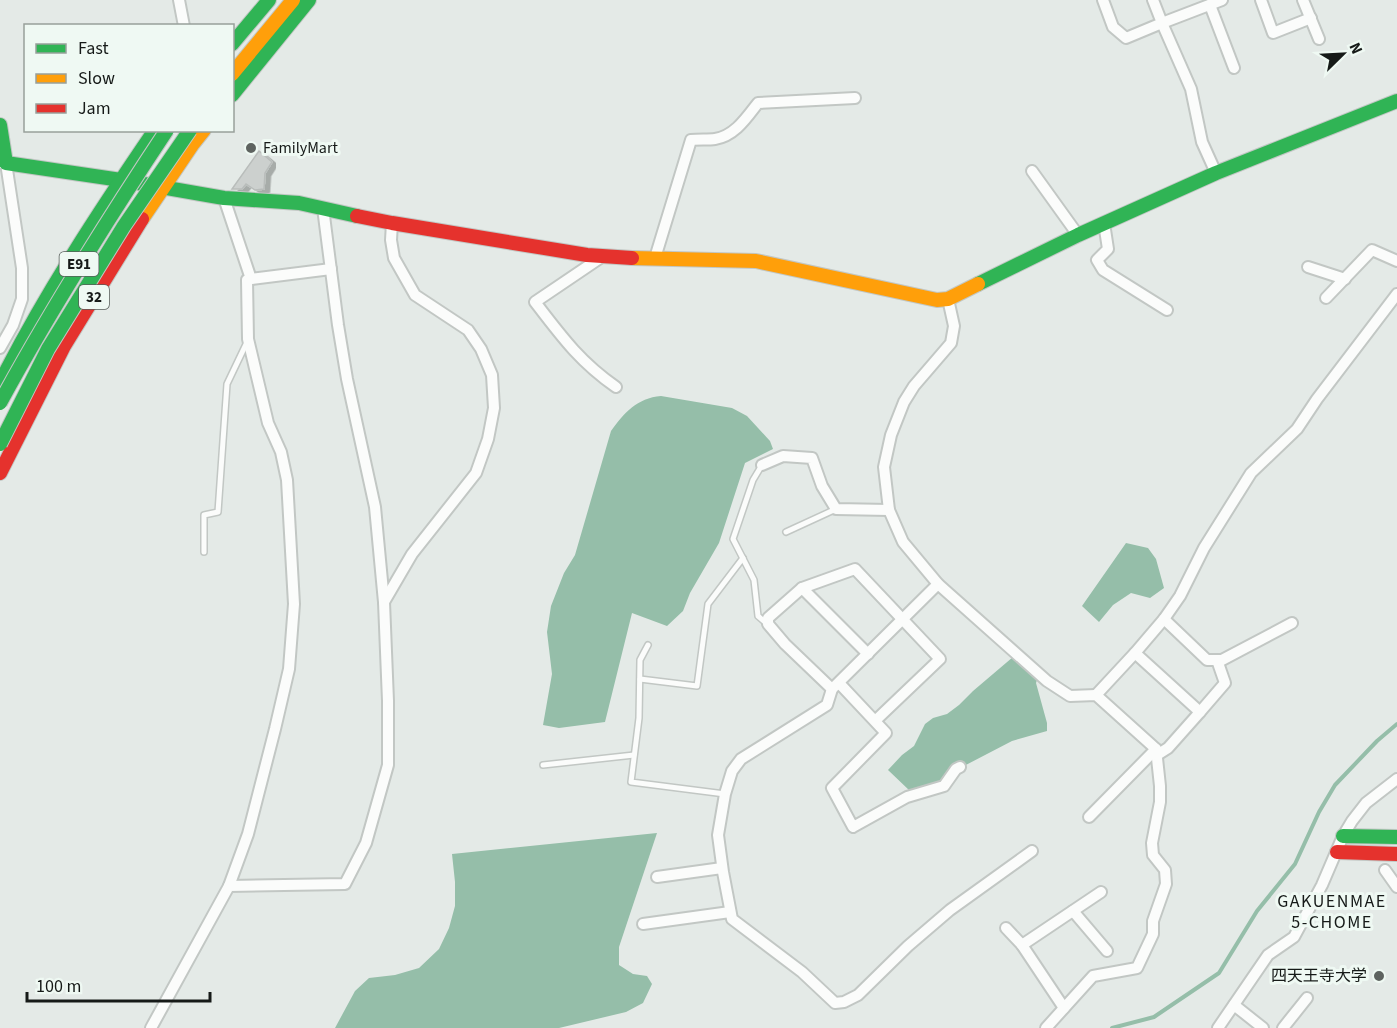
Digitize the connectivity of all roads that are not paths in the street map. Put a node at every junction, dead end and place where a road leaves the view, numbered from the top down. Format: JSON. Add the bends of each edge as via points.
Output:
{"nodes":[{"id":1,"x":179,"y":0,"type":"edge"},
{"id":2,"x":258,"y":0,"type":"edge"},
{"id":3,"x":269,"y":0,"type":"edge"},
{"id":4,"x":293,"y":0,"type":"edge"},
{"id":5,"x":309,"y":0,"type":"edge"},
{"id":6,"x":1103,"y":0,"type":"edge"},
{"id":7,"x":1153,"y":0,"type":"edge"},
{"id":8,"x":1222,"y":0,"type":"edge"},
{"id":9,"x":1261,"y":0,"type":"edge"},
{"id":10,"x":1303,"y":0,"type":"edge"},
{"id":11,"x":1205,"y":4,"type":"edge"},
{"id":12,"x":1311,"y":18,"type":"junction"},
{"id":13,"x":1162,"y":23,"type":"junction"},
{"id":14,"x":184,"y":24,"type":"edge"},
{"id":15,"x":234,"y":29,"type":"edge"},
{"id":16,"x":1319,"y":39,"type":"dead end"},
{"id":17,"x":234,"y":42,"type":"edge"},
{"id":18,"x":1234,"y":68,"type":"dead end"},
{"id":19,"x":234,"y":72,"type":"edge"},
{"id":20,"x":234,"y":93,"type":"edge"},
{"id":21,"x":855,"y":99,"type":"dead end"},
{"id":22,"x":1397,"y":101,"type":"edge"},
{"id":23,"x":0,"y":125,"type":"edge"},
{"id":24,"x":154,"y":132,"type":"edge"},
{"id":25,"x":166,"y":132,"type":"edge"},
{"id":26,"x":189,"y":132,"type":"edge"},
{"id":27,"x":203,"y":132,"type":"edge"},
{"id":28,"x":3,"y":163,"type":"edge"},
{"id":29,"x":1032,"y":171,"type":"dead end"},
{"id":30,"x":1216,"y":173,"type":"junction"},
{"id":31,"x":121,"y":180,"type":"junction"},
{"id":32,"x":163,"y":187,"type":"junction"},
{"id":33,"x":224,"y":198,"type":"junction"},
{"id":34,"x":323,"y":208,"type":"junction"},
{"id":35,"x":392,"y":223,"type":"junction"},
{"id":36,"x":1104,"y":223,"type":"junction"},
{"id":37,"x":1078,"y":235,"type":"junction"},
{"id":38,"x":603,"y":256,"type":"junction"},
{"id":39,"x":655,"y":258,"type":"junction"},
{"id":40,"x":1397,"y":261,"type":"edge"},
{"id":41,"x":1308,"y":267,"type":"dead end"},
{"id":42,"x":331,"y":269,"type":"junction"},
{"id":43,"x":251,"y":279,"type":"junction"},
{"id":44,"x":1345,"y":279,"type":"junction"},
{"id":45,"x":1397,"y":294,"type":"edge"},
{"id":46,"x":1326,"y":298,"type":"dead end"},
{"id":47,"x":948,"y":299,"type":"junction"},
{"id":48,"x":1167,"y":310,"type":"dead end"},
{"id":49,"x":248,"y":339,"type":"junction"},
{"id":50,"x":0,"y":348,"type":"edge"},
{"id":51,"x":0,"y":383,"type":"edge"},
{"id":52,"x":616,"y":387,"type":"dead end"},
{"id":53,"x":0,"y":403,"type":"edge"},
{"id":54,"x":0,"y":444,"type":"edge"},
{"id":55,"x":762,"y":465,"type":"joint"},
{"id":56,"x":0,"y":472,"type":"edge"},
{"id":57,"x":836,"y":510,"type":"junction"},
{"id":58,"x":889,"y":510,"type":"junction"},
{"id":59,"x":786,"y":532,"type":"dead end"},
{"id":60,"x":204,"y":552,"type":"dead end"},
{"id":61,"x":743,"y":558,"type":"junction"},
{"id":62,"x":938,"y":584,"type":"junction"},
{"id":63,"x":802,"y":588,"type":"junction"},
{"id":64,"x":384,"y":602,"type":"junction"},
{"id":65,"x":903,"y":619,"type":"junction"},
{"id":66,"x":1164,"y":619,"type":"junction"},
{"id":67,"x":1292,"y":623,"type":"dead end"},
{"id":68,"x":768,"y":624,"type":"junction"},
{"id":69,"x":648,"y":645,"type":"dead end"},
{"id":70,"x":1135,"y":653,"type":"junction"},
{"id":71,"x":868,"y":654,"type":"junction"},
{"id":72,"x":1217,"y":660,"type":"junction"},
{"id":73,"x":640,"y":679,"type":"junction"},
{"id":74,"x":835,"y":686,"type":"junction"},
{"id":75,"x":1096,"y":696,"type":"junction"},
{"id":76,"x":1200,"y":712,"type":"junction"},
{"id":77,"x":876,"y":720,"type":"junction"},
{"id":78,"x":1157,"y":752,"type":"junction"},
{"id":79,"x":634,"y":755,"type":"junction"},
{"id":80,"x":543,"y":765,"type":"dead end"},
{"id":81,"x":960,"y":767,"type":"dead end"},
{"id":82,"x":1397,"y":779,"type":"edge"},
{"id":83,"x":725,"y":794,"type":"junction"},
{"id":84,"x":1089,"y":817,"type":"dead end"},
{"id":85,"x":1343,"y":836,"type":"junction"},
{"id":86,"x":1397,"y":837,"type":"edge"},
{"id":87,"x":1032,"y":851,"type":"dead end"},
{"id":88,"x":1337,"y":852,"type":"junction"},
{"id":89,"x":1397,"y":854,"type":"edge"},
{"id":90,"x":722,"y":868,"type":"junction"},
{"id":91,"x":1385,"y":870,"type":"dead end"},
{"id":92,"x":657,"y":877,"type":"dead end"},
{"id":93,"x":229,"y":886,"type":"junction"},
{"id":94,"x":1397,"y":887,"type":"edge"},
{"id":95,"x":1101,"y":892,"type":"dead end"},
{"id":96,"x":1073,"y":911,"type":"junction"},
{"id":97,"x":730,"y":912,"type":"junction"},
{"id":98,"x":643,"y":924,"type":"dead end"},
{"id":99,"x":1006,"y":928,"type":"dead end"},
{"id":100,"x":1022,"y":945,"type":"junction"},
{"id":101,"x":1107,"y":951,"type":"dead end"},
{"id":102,"x":1307,"y":998,"type":"dead end"},
{"id":103,"x":1234,"y":1005,"type":"junction"},
{"id":104,"x":1064,"y":1008,"type":"junction"},
{"id":105,"x":151,"y":1028,"type":"edge"},
{"id":106,"x":1046,"y":1028,"type":"edge"},
{"id":107,"x":1218,"y":1028,"type":"edge"},
{"id":108,"x":1263,"y":1028,"type":"edge"},
{"id":109,"x":1283,"y":1028,"type":"edge"}],
"edges":[{"from":1,"to":14,"type":"street"},
{"from":2,"to":15,"type":"main road"},
{"from":3,"to":17,"type":"main road"},
{"from":4,"to":19,"type":"main road"},
{"from":5,"to":20,"type":"main road"},
{"from":6,"to":13,"type":"street","via":[[1113,27],[1126,38]]},
{"from":7,"to":13,"type":"street"},
{"from":8,"to":11,"type":"street"},
{"from":9,"to":12,"type":"street","via":[[1273,33]]},
{"from":10,"to":12,"type":"street"},
{"from":11,"to":13,"type":"street"},
{"from":11,"to":18,"type":"street"},
{"from":12,"to":16,"type":"street"},
{"from":13,"to":30,"type":"street","via":[[1191,89],[1202,141]]},
{"from":21,"to":39,"type":"street","via":[[758,103],[728,135],[691,140]]},
{"from":22,"to":30,"type":"main road"},
{"from":23,"to":28,"type":"main road"},
{"from":24,"to":31,"type":"main road","number":"32"},
{"from":25,"to":53,"type":"main road","number":"E91","bridge":true,"via":[[68,282]]},
{"from":26,"to":54,"type":"main road","number":"E91","bridge":true,"via":[[124,226],[48,349]]},
{"from":27,"to":32,"type":"main road","number":"32"},
{"from":28,"to":31,"type":"main road"},
{"from":28,"to":50,"type":"street","via":[[22,268],[22,299]]},
{"from":29,"to":37,"type":"street"},
{"from":30,"to":36,"type":"main road"},
{"from":31,"to":32,"type":"main road"},
{"from":31,"to":51,"type":"main road","number":"32","via":[[79,244]]},
{"from":32,"to":33,"type":"main road"},
{"from":32,"to":56,"type":"main road","number":"32","via":[[64,346]]},
{"from":33,"to":34,"type":"main road"},
{"from":33,"to":43,"type":"street"},
{"from":34,"to":35,"type":"main road"},
{"from":34,"to":42,"type":"street"},
{"from":35,"to":38,"type":"main road"},
{"from":35,"to":64,"type":"street","via":[[394,258],[415,295],[468,330],[481,348],[492,375],[494,408],[476,473],[412,554]]},
{"from":36,"to":37,"type":"main road"},
{"from":36,"to":48,"type":"street","via":[[1108,249],[1097,260],[1103,270]]},
{"from":37,"to":47,"type":"main road"},
{"from":38,"to":39,"type":"main road"},
{"from":38,"to":52,"type":"street","via":[[535,302],[570,348]]},
{"from":39,"to":47,"type":"main road","via":[[756,261],[937,300]]},
{"from":40,"to":44,"type":"street","via":[[1372,250]]},
{"from":41,"to":44,"type":"street"},
{"from":42,"to":43,"type":"street"},
{"from":42,"to":64,"type":"street","via":[[347,379],[375,507]]},
{"from":43,"to":49,"type":"street","via":[[247,280]]},
{"from":44,"to":46,"type":"street"},
{"from":45,"to":66,"type":"street","via":[[1297,429],[1251,473]]},
{"from":47,"to":58,"type":"street","via":[[954,326],[951,343],[914,386],[891,435],[884,467]]},
{"from":49,"to":60,"type":"lane","via":[[227,384],[218,512],[204,515]]},
{"from":49,"to":93,"type":"street","via":[[286,480],[293,636],[287,679],[248,834]]},
{"from":55,"to":57,"type":"street","via":[[783,456],[812,458]]},
{"from":55,"to":61,"type":"lane","via":[[733,539]]},
{"from":57,"to":58,"type":"street"},
{"from":57,"to":59,"type":"lane"},
{"from":58,"to":62,"type":"street","via":[[903,542]]},
{"from":61,"to":68,"type":"lane","via":[[754,580],[758,616]]},
{"from":61,"to":73,"type":"lane","via":[[708,604],[697,686]]},
{"from":62,"to":65,"type":"street"},
{"from":62,"to":75,"type":"street","via":[[1047,681],[1070,696]]},
{"from":63,"to":65,"type":"street","via":[[855,569]]},
{"from":63,"to":68,"type":"street","via":[[768,618]]},
{"from":63,"to":71,"type":"street"},
{"from":64,"to":93,"type":"street","via":[[388,765],[366,843],[345,884]]},
{"from":65,"to":71,"type":"street"},
{"from":65,"to":77,"type":"street","via":[[940,659]]},
{"from":66,"to":70,"type":"street"},
{"from":66,"to":72,"type":"street","via":[[1207,660]]},
{"from":67,"to":72,"type":"street"},
{"from":68,"to":74,"type":"street","via":[[785,644]]},
{"from":69,"to":73,"type":"lane","via":[[640,660]]},
{"from":70,"to":75,"type":"street"},
{"from":70,"to":76,"type":"street"},
{"from":71,"to":74,"type":"street"},
{"from":72,"to":76,"type":"street","via":[[1225,683]]},
{"from":73,"to":79,"type":"lane"},
{"from":74,"to":77,"type":"street"},
{"from":74,"to":83,"type":"street","via":[[827,705],[741,759],[732,771]]},
{"from":75,"to":78,"type":"street"},
{"from":76,"to":78,"type":"street","via":[[1168,748]]},
{"from":77,"to":81,"type":"street","via":[[886,733],[832,788],[853,827],[907,797],[944,786]]},
{"from":78,"to":84,"type":"street"},
{"from":78,"to":104,"type":"street","via":[[1160,802],[1152,843],[1167,884],[1153,921],[1154,934],[1137,968],[1093,976]]},
{"from":79,"to":80,"type":"lane"},
{"from":79,"to":83,"type":"lane","via":[[631,782]]},
{"from":82,"to":85,"type":"street","via":[[1366,803]]},
{"from":83,"to":90,"type":"street","via":[[718,835]]},
{"from":85,"to":86,"type":"main road"},
{"from":85,"to":88,"type":"street"},
{"from":87,"to":97,"type":"street","via":[[950,910],[858,995],[844,1002],[835,1003],[802,972],[732,919]]},
{"from":88,"to":89,"type":"main road"},
{"from":88,"to":103,"type":"street","via":[[1294,937],[1268,955]]},
{"from":90,"to":92,"type":"street"},
{"from":90,"to":97,"type":"street"},
{"from":91,"to":94,"type":"street"},
{"from":93,"to":105,"type":"street"},
{"from":95,"to":96,"type":"street"},
{"from":96,"to":100,"type":"street"},
{"from":96,"to":101,"type":"street"},
{"from":97,"to":98,"type":"street"},
{"from":99,"to":100,"type":"street"},
{"from":100,"to":104,"type":"street"},
{"from":102,"to":109,"type":"street"},
{"from":103,"to":107,"type":"street"},
{"from":103,"to":108,"type":"street"},
{"from":104,"to":106,"type":"street"}]}
